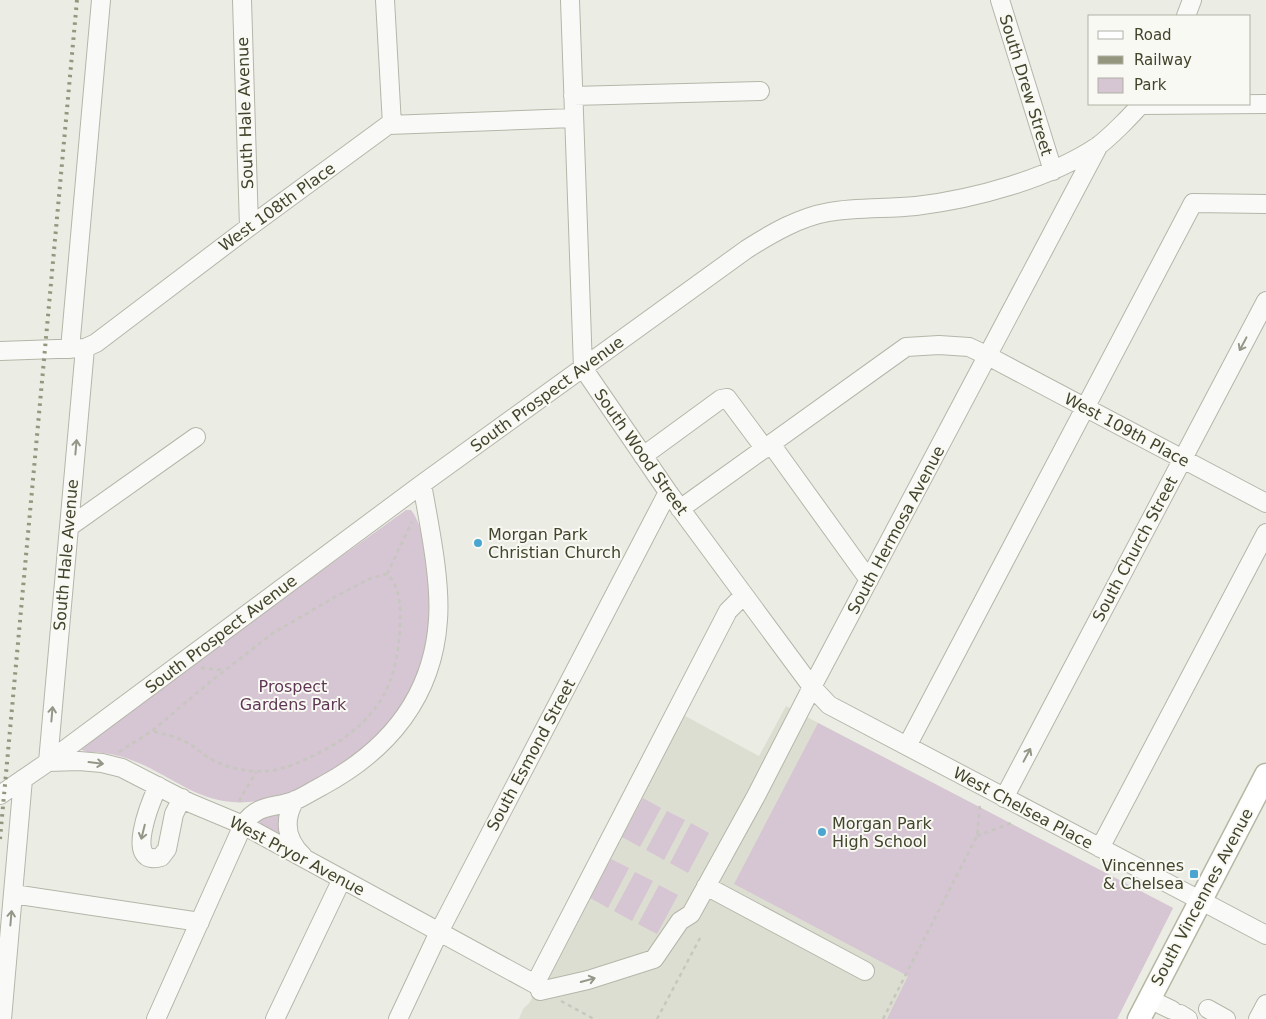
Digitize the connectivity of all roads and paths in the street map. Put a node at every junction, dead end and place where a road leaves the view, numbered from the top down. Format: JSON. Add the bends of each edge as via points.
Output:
{"nodes":[{"id":1,"x":101,"y":0,"type":"edge"},
{"id":2,"x":242,"y":0,"type":"edge"},
{"id":3,"x":386,"y":0,"type":"edge"},
{"id":4,"x":570,"y":0,"type":"edge"},
{"id":5,"x":1000,"y":0,"type":"edge"},
{"id":6,"x":1192,"y":0,"type":"edge"},
{"id":7,"x":1186,"y":15,"type":"edge"},
{"id":8,"x":760,"y":91,"type":"dead end"},
{"id":9,"x":573,"y":96,"type":"junction"},
{"id":10,"x":1251,"y":102,"type":"edge"},
{"id":11,"x":1265,"y":102,"type":"edge"},
{"id":12,"x":1140,"y":105,"type":"edge"},
{"id":13,"x":573,"y":118,"type":"junction"},
{"id":14,"x":392,"y":125,"type":"junction"},
{"id":15,"x":1099,"y":145,"type":"junction"},
{"id":16,"x":1053,"y":170,"type":"junction"},
{"id":17,"x":1266,"y":204,"type":"edge"},
{"id":18,"x":249,"y":227,"type":"junction"},
{"id":19,"x":1266,"y":301,"type":"edge"},
{"id":20,"x":77,"y":348,"type":"junction"},
{"id":21,"x":0,"y":351,"type":"edge"},
{"id":22,"x":988,"y":356,"type":"junction"},
{"id":23,"x":583,"y":368,"type":"junction"},
{"id":24,"x":1084,"y":407,"type":"junction"},
{"id":25,"x":196,"y":438,"type":"dead end"},
{"id":26,"x":768,"y":446,"type":"junction"},
{"id":27,"x":643,"y":456,"type":"junction"},
{"id":28,"x":1182,"y":459,"type":"junction"},
{"id":29,"x":422,"y":484,"type":"junction"},
{"id":30,"x":668,"y":492,"type":"junction"},
{"id":31,"x":1266,"y":503,"type":"edge"},
{"id":32,"x":680,"y":509,"type":"junction"},
{"id":33,"x":412,"y":522,"type":"dead end"},
{"id":34,"x":69,"y":527,"type":"junction"},
{"id":35,"x":1266,"y":533,"type":"edge"},
{"id":36,"x":387,"y":574,"type":"junction"},
{"id":37,"x":869,"y":580,"type":"junction"},
{"id":38,"x":744,"y":595,"type":"junction"},
{"id":39,"x":200,"y":668,"type":"dead end"},
{"id":40,"x":224,"y":670,"type":"junction"},
{"id":41,"x":812,"y":688,"type":"junction"},
{"id":42,"x":152,"y":731,"type":"junction"},
{"id":43,"x":907,"y":746,"type":"junction"},
{"id":44,"x":118,"y":752,"type":"dead end"},
{"id":45,"x":48,"y":762,"type":"junction"},
{"id":46,"x":256,"y":772,"type":"junction"},
{"id":47,"x":1266,"y":775,"type":"edge"},
{"id":48,"x":23,"y":779,"type":"junction"},
{"id":49,"x":158,"y":786,"type":"junction"},
{"id":50,"x":0,"y":795,"type":"edge"},
{"id":51,"x":182,"y":798,"type":"junction"},
{"id":52,"x":1004,"y":798,"type":"junction"},
{"id":53,"x":295,"y":800,"type":"junction"},
{"id":54,"x":240,"y":801,"type":"dead end"},
{"id":55,"x":980,"y":804,"type":"dead end"},
{"id":56,"x":1014,"y":822,"type":"dead end"},
{"id":57,"x":243,"y":825,"type":"junction"},
{"id":58,"x":978,"y":836,"type":"junction"},
{"id":59,"x":1100,"y":848,"type":"junction"},
{"id":60,"x":308,"y":860,"type":"junction"},
{"id":61,"x":342,"y":879,"type":"junction"},
{"id":62,"x":706,"y":886,"type":"junction"},
{"id":63,"x":13,"y":894,"type":"junction"},
{"id":64,"x":1200,"y":900,"type":"junction"},
{"id":65,"x":200,"y":922,"type":"junction"},
{"id":66,"x":439,"y":932,"type":"junction"},
{"id":67,"x":1266,"y":935,"type":"edge"},
{"id":68,"x":700,"y":938,"type":"dead end"},
{"id":69,"x":865,"y":971,"type":"dead end"},
{"id":70,"x":543,"y":991,"type":"junction"},
{"id":71,"x":1149,"y":998,"type":"junction"},
{"id":72,"x":1266,"y":1004,"type":"edge"},
{"id":73,"x":1208,"y":1009,"type":"dead end"},
{"id":74,"x":1180,"y":1014,"type":"edge"},
{"id":75,"x":2,"y":1019,"type":"edge"},
{"id":76,"x":156,"y":1019,"type":"edge"},
{"id":77,"x":275,"y":1019,"type":"edge"},
{"id":78,"x":398,"y":1019,"type":"edge"},
{"id":79,"x":594,"y":1019,"type":"edge"},
{"id":80,"x":657,"y":1019,"type":"edge"},
{"id":81,"x":883,"y":1019,"type":"edge"},
{"id":82,"x":1139,"y":1019,"type":"edge"},
{"id":83,"x":1226,"y":1019,"type":"edge"},
{"id":84,"x":1258,"y":1019,"type":"edge"}],
"edges":[{"from":1,"to":20,"type":"street","name":"South Hale Avenue"},
{"from":2,"to":18,"type":"street","name":"South Hale Avenue"},
{"from":3,"to":14,"type":"street"},
{"from":4,"to":9,"type":"street"},
{"from":5,"to":16,"type":"street","name":"South Drew Street"},
{"from":6,"to":7,"type":"street"},
{"from":8,"to":9,"type":"street"},
{"from":9,"to":13,"type":"street"},
{"from":10,"to":11,"type":"street"},
{"from":12,"to":15,"type":"street","name":"South Prospect Avenue"},
{"from":13,"to":14,"type":"street","name":"West 108th Place"},
{"from":13,"to":23,"type":"street"},
{"from":14,"to":18,"type":"street","name":"West 108th Place"},
{"from":15,"to":16,"type":"street","name":"South Prospect Avenue"},
{"from":15,"to":22,"type":"street","name":"South Hermosa Avenue"},
{"from":16,"to":23,"type":"street","name":"South Prospect Avenue","via":[[963,198],[916,206],[829,212],[804,219],[747,249]]},
{"from":17,"to":24,"type":"street","via":[[1193,203]]},
{"from":18,"to":20,"type":"street","name":"West 108th Place","via":[[96,343]]},
{"from":19,"to":28,"type":"street","name":"South Church Street","one_way":true},
{"from":20,"to":21,"type":"street","name":"West 108th Place"},
{"from":34,"to":20,"type":"street","name":"South Hale Avenue","one_way":true},
{"from":22,"to":24,"type":"street","name":"West 109th Place"},
{"from":22,"to":26,"type":"street","name":"West 109th Place","via":[[970,347],[906,347]]},
{"from":22,"to":37,"type":"street","name":"South Hermosa Avenue"},
{"from":23,"to":27,"type":"street","name":"South Wood Street"},
{"from":23,"to":29,"type":"street","name":"South Prospect Avenue"},
{"from":24,"to":28,"type":"street","name":"West 109th Place"},
{"from":24,"to":43,"type":"street"},
{"from":25,"to":34,"type":"street"},
{"from":26,"to":27,"type":"street","via":[[727,398],[721,399]]},
{"from":26,"to":32,"type":"street","name":"West 109th Place"},
{"from":26,"to":37,"type":"street"},
{"from":27,"to":30,"type":"street","name":"South Wood Street"},
{"from":28,"to":31,"type":"street","name":"West 109th Place"},
{"from":52,"to":28,"type":"street","name":"South Church Street","one_way":true},
{"from":29,"to":45,"type":"street","name":"South Prospect Avenue"},
{"from":29,"to":53,"type":"street","via":[[438,592],[435,646],[427,675],[401,723],[381,745],[359,763]]},
{"from":30,"to":32,"type":"street","name":"South Wood Street"},
{"from":30,"to":66,"type":"street","name":"South Esmond Street"},
{"from":32,"to":38,"type":"street","name":"South Wood Street"},
{"from":33,"to":36,"type":"path"},
{"from":45,"to":34,"type":"street","name":"South Hale Avenue","one_way":true},
{"from":35,"to":59,"type":"street"},
{"from":36,"to":40,"type":"path","via":[[372,578],[297,618]]},
{"from":36,"to":46,"type":"path","via":[[397,591],[400,631],[394,669],[382,700],[356,729],[314,756],[286,767]]},
{"from":37,"to":41,"type":"street","name":"South Hermosa Avenue"},
{"from":38,"to":41,"type":"street","name":"South Wood Street"},
{"from":38,"to":70,"type":"street","via":[[728,611]]},
{"from":39,"to":40,"type":"path"},
{"from":40,"to":42,"type":"path"},
{"from":41,"to":43,"type":"street","name":"West Chelsea Place","via":[[829,705]]},
{"from":41,"to":62,"type":"street","name":"South Hermosa Avenue"},
{"from":42,"to":44,"type":"path"},
{"from":42,"to":46,"type":"path","via":[[184,741],[217,762]]},
{"from":43,"to":52,"type":"street","name":"West Chelsea Place"},
{"from":45,"to":48,"type":"street","name":"South Prospect Avenue"},
{"from":45,"to":49,"type":"street","name":"West Pryor Avenue","one_way":true,"via":[[102,763],[122,768]]},
{"from":46,"to":54,"type":"path"},
{"from":47,"to":64,"type":"main road","name":"South Vincennes Avenue"},
{"from":48,"to":50,"type":"street","name":"South Prospect Avenue"},
{"from":48,"to":63,"type":"street"},
{"from":49,"to":51,"type":"street","name":"West Pryor Avenue"},
{"from":49,"to":51,"type":"street","one_way":true,"via":[[141,841],[141,849],[147,858],[161,857],[167,848],[174,814]]},
{"from":51,"to":57,"type":"street","name":"West Pryor Avenue"},
{"from":52,"to":59,"type":"street","name":"West Chelsea Place"},
{"from":53,"to":57,"type":"street","via":[[260,809]]},
{"from":53,"to":60,"type":"street","via":[[289,811],[289,832],[296,850]]},
{"from":55,"to":58,"type":"path"},
{"from":56,"to":58,"type":"path"},
{"from":57,"to":60,"type":"street","name":"West Pryor Avenue"},
{"from":57,"to":65,"type":"street"},
{"from":58,"to":81,"type":"path"},
{"from":59,"to":64,"type":"street","name":"West Chelsea Place"},
{"from":60,"to":61,"type":"street","name":"West Pryor Avenue"},
{"from":61,"to":66,"type":"street","name":"West Pryor Avenue"},
{"from":61,"to":77,"type":"street"},
{"from":62,"to":69,"type":"street"},
{"from":70,"to":62,"type":"street","name":"South Hermosa Avenue","one_way":true,"via":[[654,959],[680,921],[691,914]]},
{"from":63,"to":65,"type":"street"},
{"from":75,"to":63,"type":"street","one_way":true},
{"from":64,"to":67,"type":"street","name":"West Chelsea Place"},
{"from":64,"to":71,"type":"main road","name":"South Vincennes Avenue"},
{"from":65,"to":76,"type":"street"},
{"from":66,"to":70,"type":"street","name":"West Pryor Avenue"},
{"from":66,"to":78,"type":"street","name":"South Esmond Street"},
{"from":68,"to":80,"type":"path"},
{"from":70,"to":79,"type":"path"},
{"from":71,"to":74,"type":"street"},
{"from":71,"to":82,"type":"main road","name":"South Vincennes Avenue"},
{"from":72,"to":84,"type":"street"},
{"from":73,"to":83,"type":"street"}]}
